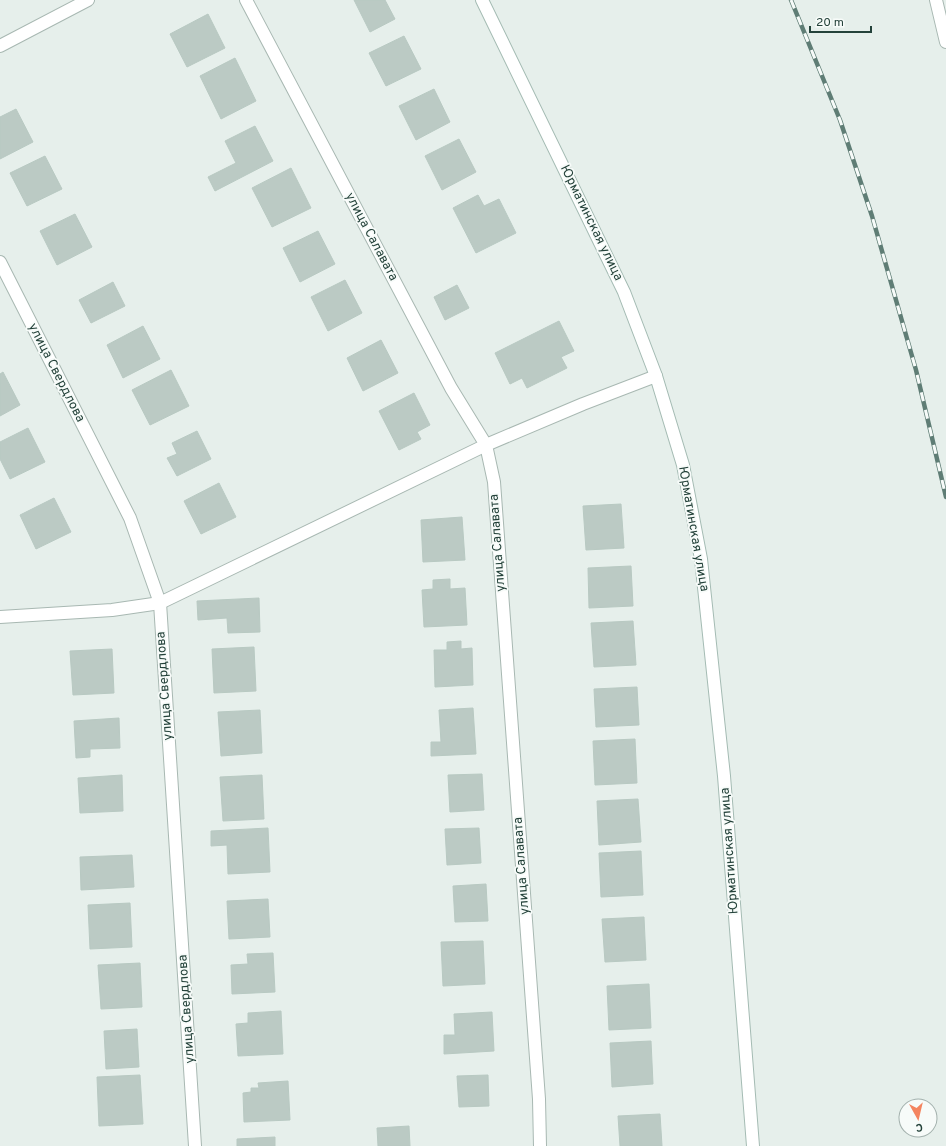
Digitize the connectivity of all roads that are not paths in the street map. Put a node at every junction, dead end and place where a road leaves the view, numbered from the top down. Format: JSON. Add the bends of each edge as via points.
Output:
{"nodes":[{"id":1,"x":88,"y":0,"type":"edge"},
{"id":2,"x":246,"y":0,"type":"edge"},
{"id":3,"x":482,"y":0,"type":"edge"},
{"id":4,"x":936,"y":0,"type":"edge"},
{"id":5,"x":946,"y":42,"type":"edge"},
{"id":6,"x":0,"y":46,"type":"edge"},
{"id":7,"x":0,"y":262,"type":"edge"},
{"id":8,"x":656,"y":376,"type":"junction"},
{"id":9,"x":486,"y":445,"type":"junction"},
{"id":10,"x":160,"y":603,"type":"junction"},
{"id":11,"x":0,"y":617,"type":"edge"},
{"id":12,"x":195,"y":1146,"type":"edge"},
{"id":13,"x":540,"y":1146,"type":"edge"},
{"id":14,"x":753,"y":1146,"type":"edge"}],
"edges":[{"from":1,"to":6,"type":"street"},
{"from":2,"to":9,"type":"street","name":"улица Салавата","via":[[451,388]]},
{"from":3,"to":8,"type":"street","name":"Юрматинская улица","via":[[624,292]]},
{"from":4,"to":5,"type":"street"},
{"from":7,"to":10,"type":"street","name":"улица Свердлова","via":[[130,518]]},
{"from":8,"to":9,"type":"street"},
{"from":8,"to":14,"type":"street","name":"Юрматинская улица","via":[[683,465],[701,558],[724,776]]},
{"from":9,"to":10,"type":"street"},
{"from":9,"to":13,"type":"street","name":"улица Салавата","via":[[494,482],[538,1083]]},
{"from":10,"to":11,"type":"street","via":[[112,610]]},
{"from":10,"to":12,"type":"street","name":"улица Свердлова"}]}
